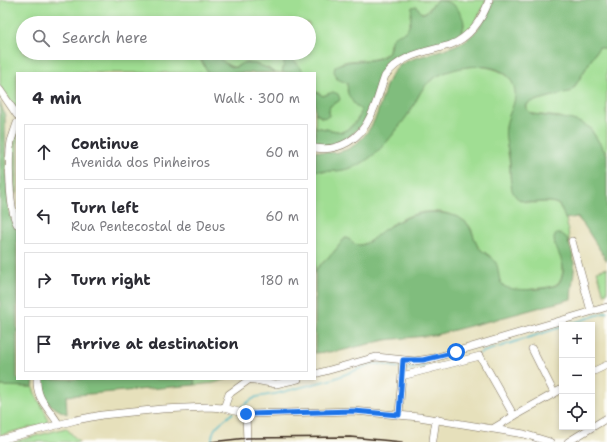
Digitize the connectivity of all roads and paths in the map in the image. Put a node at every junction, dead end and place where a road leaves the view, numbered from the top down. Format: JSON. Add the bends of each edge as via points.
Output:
{"nodes":[{"id":1,"x":489,"y":0,"type":"edge"},
{"id":2,"x":0,"y":90,"type":"edge"},
{"id":3,"x":16,"y":114,"type":"edge"},
{"id":4,"x":16,"y":127,"type":"edge"},
{"id":5,"x":316,"y":148,"type":"edge"},
{"id":6,"x":16,"y":222,"type":"edge"},
{"id":7,"x":572,"y":241,"type":"dead end"},
{"id":8,"x":607,"y":307,"type":"edge"},
{"id":9,"x":591,"y":311,"type":"junction"},
{"id":10,"x":532,"y":349,"type":"dead end"},
{"id":11,"x":403,"y":362,"type":"junction"},
{"id":12,"x":607,"y":365,"type":"edge"},
{"id":13,"x":595,"y":371,"type":"edge"},
{"id":14,"x":316,"y":374,"type":"edge"},
{"id":15,"x":402,"y":374,"type":"junction"},
{"id":16,"x":37,"y":380,"type":"edge"},
{"id":17,"x":249,"y":380,"type":"edge"},
{"id":18,"x":255,"y":380,"type":"edge"},
{"id":19,"x":294,"y":380,"type":"edge"},
{"id":20,"x":559,"y":391,"type":"edge"},
{"id":21,"x":554,"y":394,"type":"junction"},
{"id":22,"x":226,"y":408,"type":"junction"},
{"id":23,"x":245,"y":414,"type":"junction"},
{"id":24,"x":399,"y":415,"type":"junction"},
{"id":25,"x":514,"y":416,"type":"junction"},
{"id":26,"x":607,"y":418,"type":"edge"},
{"id":27,"x":436,"y":419,"type":"junction"},
{"id":28,"x":59,"y":425,"type":"junction"},
{"id":29,"x":494,"y":428,"type":"junction"},
{"id":30,"x":1,"y":439,"type":"edge"},
{"id":31,"x":433,"y":440,"type":"dead end"},
{"id":32,"x":247,"y":442,"type":"edge"},
{"id":33,"x":550,"y":442,"type":"edge"},
{"id":34,"x":568,"y":442,"type":"edge"}],
"edges":[{"from":1,"to":5,"type":"street","via":[[481,18],[465,37],[450,45],[413,55],[389,70],[370,118],[353,138],[335,148]]},
{"from":2,"to":3,"type":"street"},
{"from":4,"to":6,"type":"street","via":[[10,162],[11,193]]},
{"from":7,"to":9,"type":"street"},
{"from":8,"to":9,"type":"street"},
{"from":9,"to":11,"type":"street","via":[[434,358]]},
{"from":10,"to":21,"type":"street"},
{"from":11,"to":14,"type":"street","via":[[376,357]]},
{"from":11,"to":15,"type":"street"},
{"from":12,"to":13,"type":"street"},
{"from":15,"to":24,"type":"street"},
{"from":15,"to":25,"type":"street","via":[[480,356]]},
{"from":16,"to":28,"type":"street","via":[[40,398]]},
{"from":17,"to":22,"type":"street","via":[[229,394]]},
{"from":18,"to":19,"type":"street","via":[[276,384]]},
{"from":20,"to":21,"type":"street"},
{"from":21,"to":25,"type":"street"},
{"from":22,"to":23,"type":"street"},
{"from":22,"to":28,"type":"street","via":[[200,407],[128,412]]},
{"from":23,"to":24,"type":"street","via":[[354,411]]},
{"from":23,"to":32,"type":"street"},
{"from":24,"to":27,"type":"street"},
{"from":25,"to":29,"type":"street"},
{"from":26,"to":34,"type":"street"},
{"from":27,"to":29,"type":"street"},
{"from":27,"to":31,"type":"street"},
{"from":28,"to":30,"type":"street"},
{"from":29,"to":33,"type":"street"}]}
